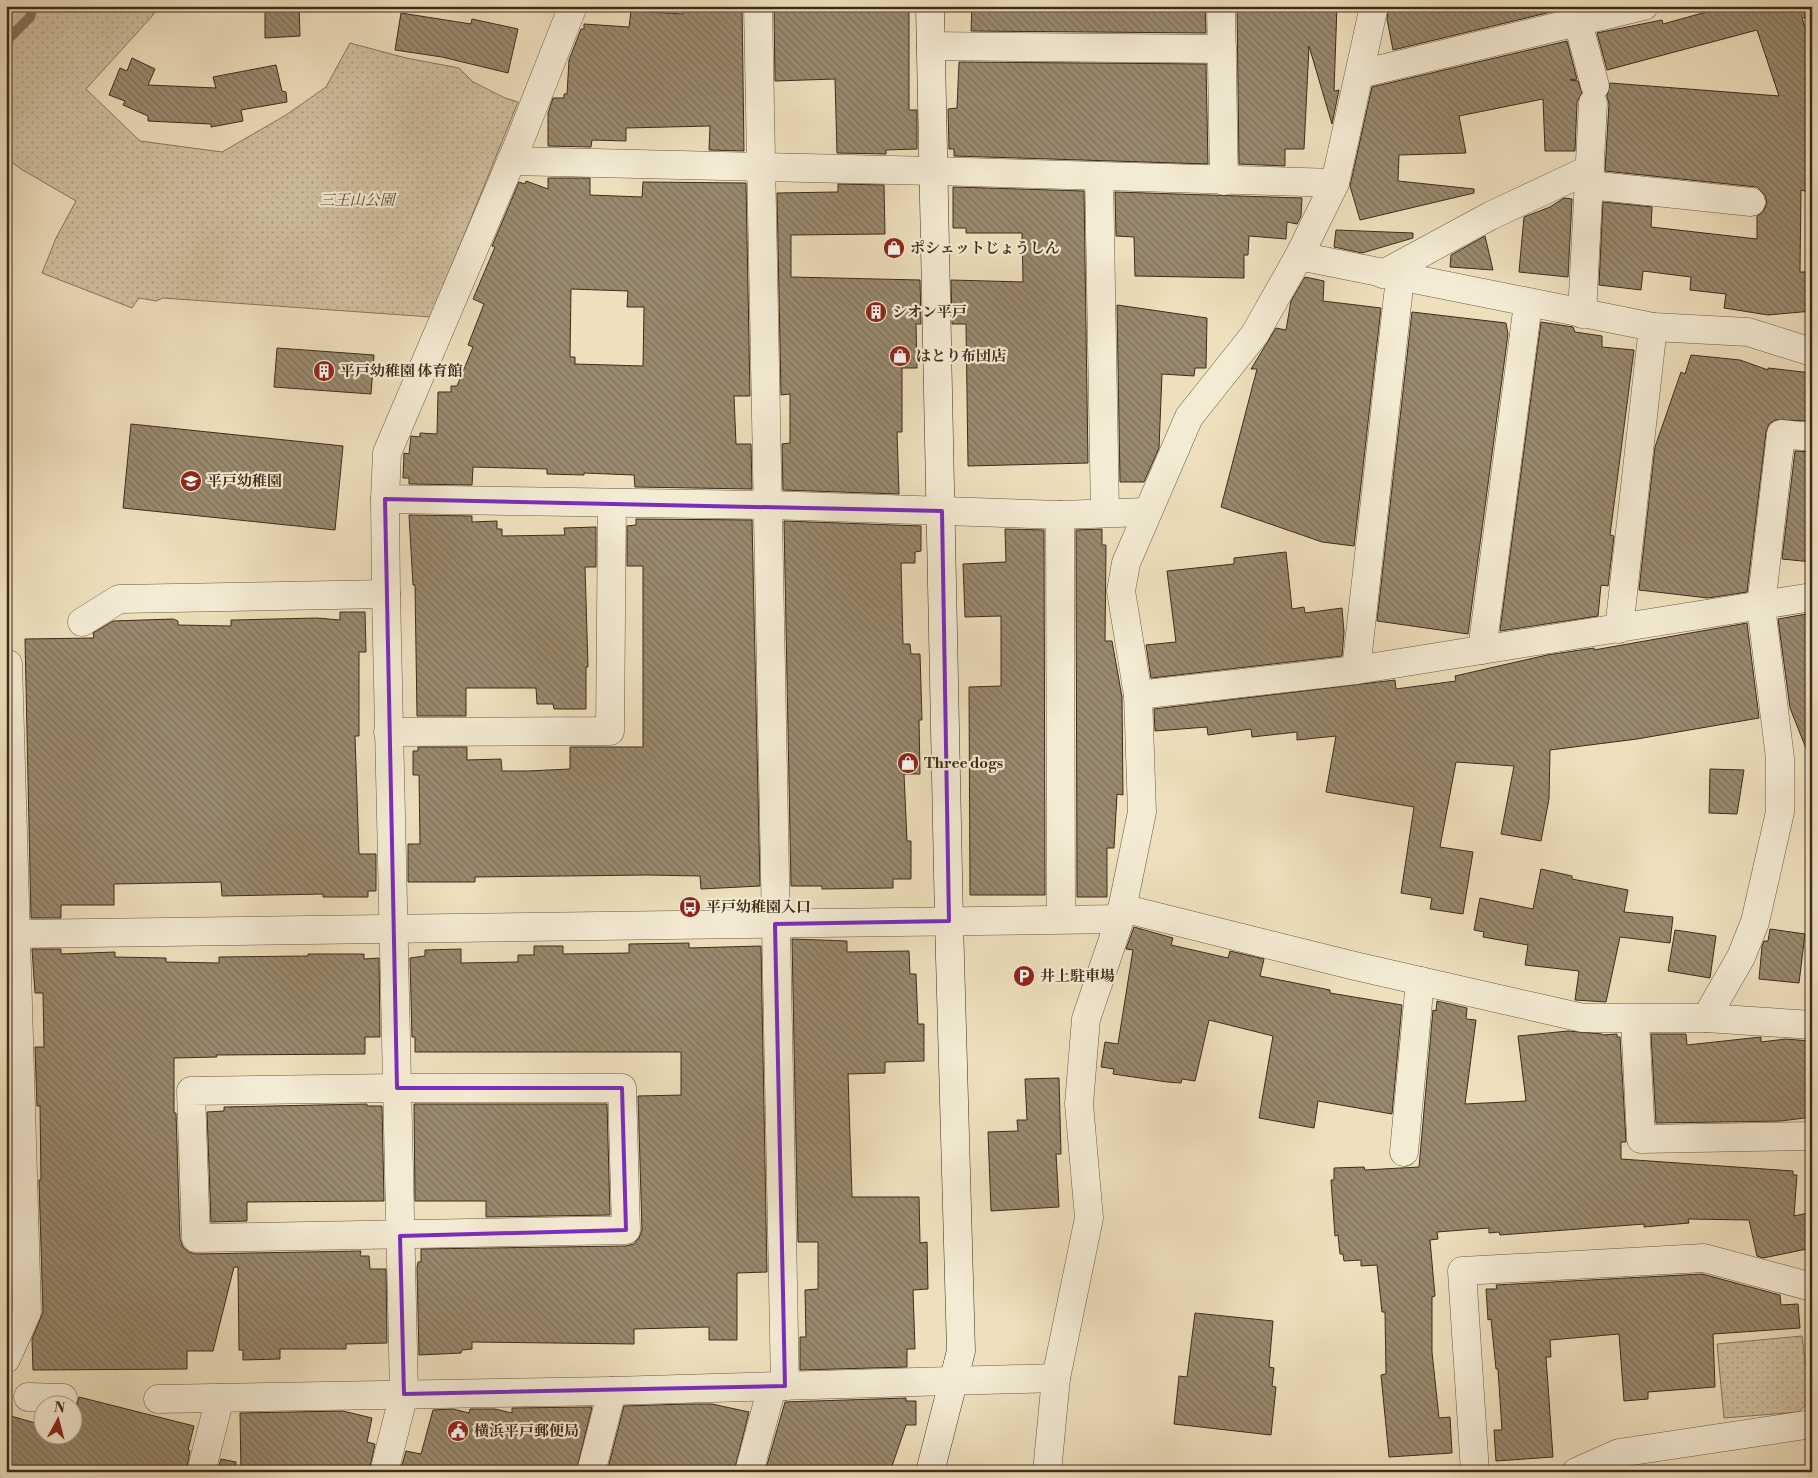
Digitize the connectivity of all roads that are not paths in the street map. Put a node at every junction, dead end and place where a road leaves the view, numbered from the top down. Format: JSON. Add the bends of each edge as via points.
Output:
{"nodes":[{"id":1,"x":573,"y":6,"type":"edge"},
{"id":2,"x":758,"y":6,"type":"edge"},
{"id":3,"x":930,"y":6,"type":"edge"},
{"id":4,"x":1221,"y":6,"type":"edge"},
{"id":5,"x":1374,"y":6,"type":"edge"},
{"id":6,"x":1644,"y":6,"type":"edge"},
{"id":7,"x":1578,"y":22,"type":"junction"},
{"id":8,"x":931,"y":46,"type":"junction"},
{"id":9,"x":1222,"y":49,"type":"junction"},
{"id":10,"x":1360,"y":74,"type":"junction"},
{"id":11,"x":511,"y":161,"type":"junction"},
{"id":12,"x":761,"y":167,"type":"junction"},
{"id":13,"x":934,"y":171,"type":"junction"},
{"id":14,"x":1098,"y":176,"type":"junction"},
{"id":15,"x":1590,"y":177,"type":"junction"},
{"id":16,"x":1224,"y":181,"type":"junction"},
{"id":17,"x":1335,"y":184,"type":"junction"},
{"id":18,"x":1751,"y":202,"type":"dead end"},
{"id":19,"x":1299,"y":256,"type":"junction"},
{"id":20,"x":1392,"y":276,"type":"junction"},
{"id":21,"x":1528,"y":304,"type":"junction"},
{"id":22,"x":1582,"y":314,"type":"junction"},
{"id":23,"x":1653,"y":328,"type":"junction"},
{"id":24,"x":1812,"y":352,"type":"edge"},
{"id":25,"x":1812,"y":436,"type":"edge"},
{"id":26,"x":385,"y":499,"type":"junction"},
{"id":27,"x":612,"y":503,"type":"junction"},
{"id":28,"x":769,"y":505,"type":"junction"},
{"id":29,"x":942,"y":511,"type":"junction"},
{"id":30,"x":1146,"y":512,"type":"junction"},
{"id":31,"x":1105,"y":513,"type":"junction"},
{"id":32,"x":1060,"y":515,"type":"junction"},
{"id":33,"x":386,"y":594,"type":"junction"},
{"id":34,"x":1812,"y":597,"type":"edge"},
{"id":35,"x":1761,"y":606,"type":"junction"},
{"id":36,"x":82,"y":622,"type":"dead end"},
{"id":37,"x":1619,"y":629,"type":"junction"},
{"id":38,"x":1482,"y":650,"type":"junction"},
{"id":39,"x":11,"y":662,"type":"edge"},
{"id":40,"x":1356,"y":670,"type":"junction"},
{"id":41,"x":1138,"y":695,"type":"junction"},
{"id":42,"x":388,"y":732,"type":"junction"},
{"id":43,"x":1121,"y":914,"type":"junction"},
{"id":44,"x":1061,"y":919,"type":"junction"},
{"id":45,"x":949,"y":921,"type":"junction"},
{"id":46,"x":775,"y":924,"type":"junction"},
{"id":47,"x":393,"y":930,"type":"junction"},
{"id":48,"x":15,"y":934,"type":"junction"},
{"id":49,"x":1420,"y":981,"type":"junction"},
{"id":50,"x":1706,"y":1018,"type":"junction"},
{"id":51,"x":1635,"y":1019,"type":"junction"},
{"id":52,"x":1812,"y":1026,"type":"edge"},
{"id":53,"x":398,"y":1088,"type":"junction"},
{"id":54,"x":1812,"y":1136,"type":"edge"},
{"id":55,"x":1404,"y":1152,"type":"dead end"},
{"id":56,"x":400,"y":1236,"type":"junction"},
{"id":57,"x":1812,"y":1287,"type":"edge"},
{"id":58,"x":6,"y":1359,"type":"edge"},
{"id":59,"x":1056,"y":1378,"type":"junction"},
{"id":60,"x":953,"y":1382,"type":"junction"},
{"id":61,"x":779,"y":1387,"type":"junction"},
{"id":62,"x":612,"y":1391,"type":"junction"},
{"id":63,"x":404,"y":1394,"type":"junction"},
{"id":64,"x":28,"y":1397,"type":"dead end"},
{"id":65,"x":32,"y":1397,"type":"edge"},
{"id":66,"x":220,"y":1398,"type":"junction"},
{"id":67,"x":158,"y":1399,"type":"dead end"},
{"id":68,"x":1812,"y":1424,"type":"edge"},
{"id":69,"x":201,"y":1472,"type":"edge"},
{"id":70,"x":384,"y":1472,"type":"edge"},
{"id":71,"x":591,"y":1472,"type":"edge"},
{"id":72,"x":750,"y":1472,"type":"edge"},
{"id":73,"x":930,"y":1472,"type":"edge"},
{"id":74,"x":1047,"y":1472,"type":"edge"},
{"id":75,"x":1475,"y":1472,"type":"edge"},
{"id":76,"x":1576,"y":1472,"type":"edge"}],
"edges":[{"from":1,"to":11,"type":"street"},
{"from":2,"to":12,"type":"street"},
{"from":3,"to":8,"type":"street"},
{"from":4,"to":9,"type":"street"},
{"from":5,"to":10,"type":"street"},
{"from":6,"to":7,"type":"street"},
{"from":7,"to":10,"type":"street"},
{"from":7,"to":15,"type":"street","via":[[1594,95]]},
{"from":8,"to":9,"type":"street"},
{"from":8,"to":13,"type":"street"},
{"from":9,"to":16,"type":"street"},
{"from":10,"to":17,"type":"street"},
{"from":11,"to":12,"type":"street"},
{"from":11,"to":26,"type":"street","via":[[387,453]]},
{"from":12,"to":13,"type":"street"},
{"from":12,"to":28,"type":"street"},
{"from":13,"to":14,"type":"street"},
{"from":13,"to":29,"type":"street"},
{"from":14,"to":16,"type":"street"},
{"from":14,"to":31,"type":"street"},
{"from":15,"to":18,"type":"street"},
{"from":15,"to":20,"type":"street","via":[[1490,216]]},
{"from":15,"to":22,"type":"street"},
{"from":16,"to":17,"type":"street"},
{"from":17,"to":19,"type":"street"},
{"from":19,"to":20,"type":"street"},
{"from":19,"to":30,"type":"street","via":[[1255,334],[1189,417]]},
{"from":20,"to":21,"type":"street"},
{"from":20,"to":40,"type":"street"},
{"from":21,"to":22,"type":"street"},
{"from":21,"to":38,"type":"street"},
{"from":22,"to":23,"type":"street"},
{"from":23,"to":24,"type":"street","via":[[1748,332]]},
{"from":23,"to":37,"type":"street"},
{"from":25,"to":35,"type":"street","via":[[1781,434]]},
{"from":26,"to":27,"type":"street"},
{"from":26,"to":33,"type":"street"},
{"from":27,"to":28,"type":"street"},
{"from":27,"to":42,"type":"street","via":[[610,731]]},
{"from":28,"to":29,"type":"street"},
{"from":28,"to":46,"type":"street"},
{"from":29,"to":32,"type":"street"},
{"from":29,"to":45,"type":"street"},
{"from":30,"to":31,"type":"street"},
{"from":30,"to":41,"type":"street","via":[[1126,563],[1121,591]]},
{"from":31,"to":32,"type":"street"},
{"from":32,"to":44,"type":"street"},
{"from":33,"to":36,"type":"street","via":[[119,598]]},
{"from":33,"to":42,"type":"street"},
{"from":34,"to":35,"type":"street"},
{"from":35,"to":37,"type":"street"},
{"from":35,"to":50,"type":"street","via":[[1780,758],[1780,812],[1755,922],[1741,957]]},
{"from":37,"to":38,"type":"street"},
{"from":38,"to":40,"type":"street"},
{"from":39,"to":48,"type":"street"},
{"from":40,"to":41,"type":"street"},
{"from":41,"to":43,"type":"street","via":[[1142,812]]},
{"from":42,"to":47,"type":"street"},
{"from":43,"to":44,"type":"street"},
{"from":43,"to":49,"type":"street"},
{"from":43,"to":59,"type":"street","via":[[1086,1019],[1079,1104],[1089,1218]]},
{"from":44,"to":45,"type":"street"},
{"from":45,"to":46,"type":"street"},
{"from":45,"to":60,"type":"street","via":[[961,1350]]},
{"from":46,"to":47,"type":"street"},
{"from":46,"to":61,"type":"street"},
{"from":47,"to":48,"type":"street"},
{"from":47,"to":53,"type":"street"},
{"from":48,"to":58,"type":"street","via":[[27,1312]]},
{"from":49,"to":51,"type":"street","via":[[1582,1018]]},
{"from":49,"to":55,"type":"street"},
{"from":50,"to":51,"type":"street"},
{"from":50,"to":52,"type":"street"},
{"from":51,"to":54,"type":"street","via":[[1641,1139]]},
{"from":53,"to":56,"type":"street"},
{"from":53,"to":56,"type":"street","via":[[191,1091],[196,1238]]},
{"from":53,"to":56,"type":"street","via":[[622,1088],[626,1230]]},
{"from":56,"to":63,"type":"street"},
{"from":57,"to":75,"type":"street","via":[[1704,1258],[1462,1271]]},
{"from":59,"to":60,"type":"street"},
{"from":59,"to":74,"type":"street"},
{"from":60,"to":61,"type":"street"},
{"from":60,"to":73,"type":"street"},
{"from":61,"to":62,"type":"street"},
{"from":61,"to":72,"type":"street"},
{"from":62,"to":63,"type":"street"},
{"from":62,"to":71,"type":"street"},
{"from":63,"to":66,"type":"street"},
{"from":63,"to":70,"type":"street"},
{"from":64,"to":65,"type":"street"},
{"from":66,"to":67,"type":"street"},
{"from":66,"to":69,"type":"street"},
{"from":68,"to":76,"type":"street","via":[[1619,1453]]}]}
